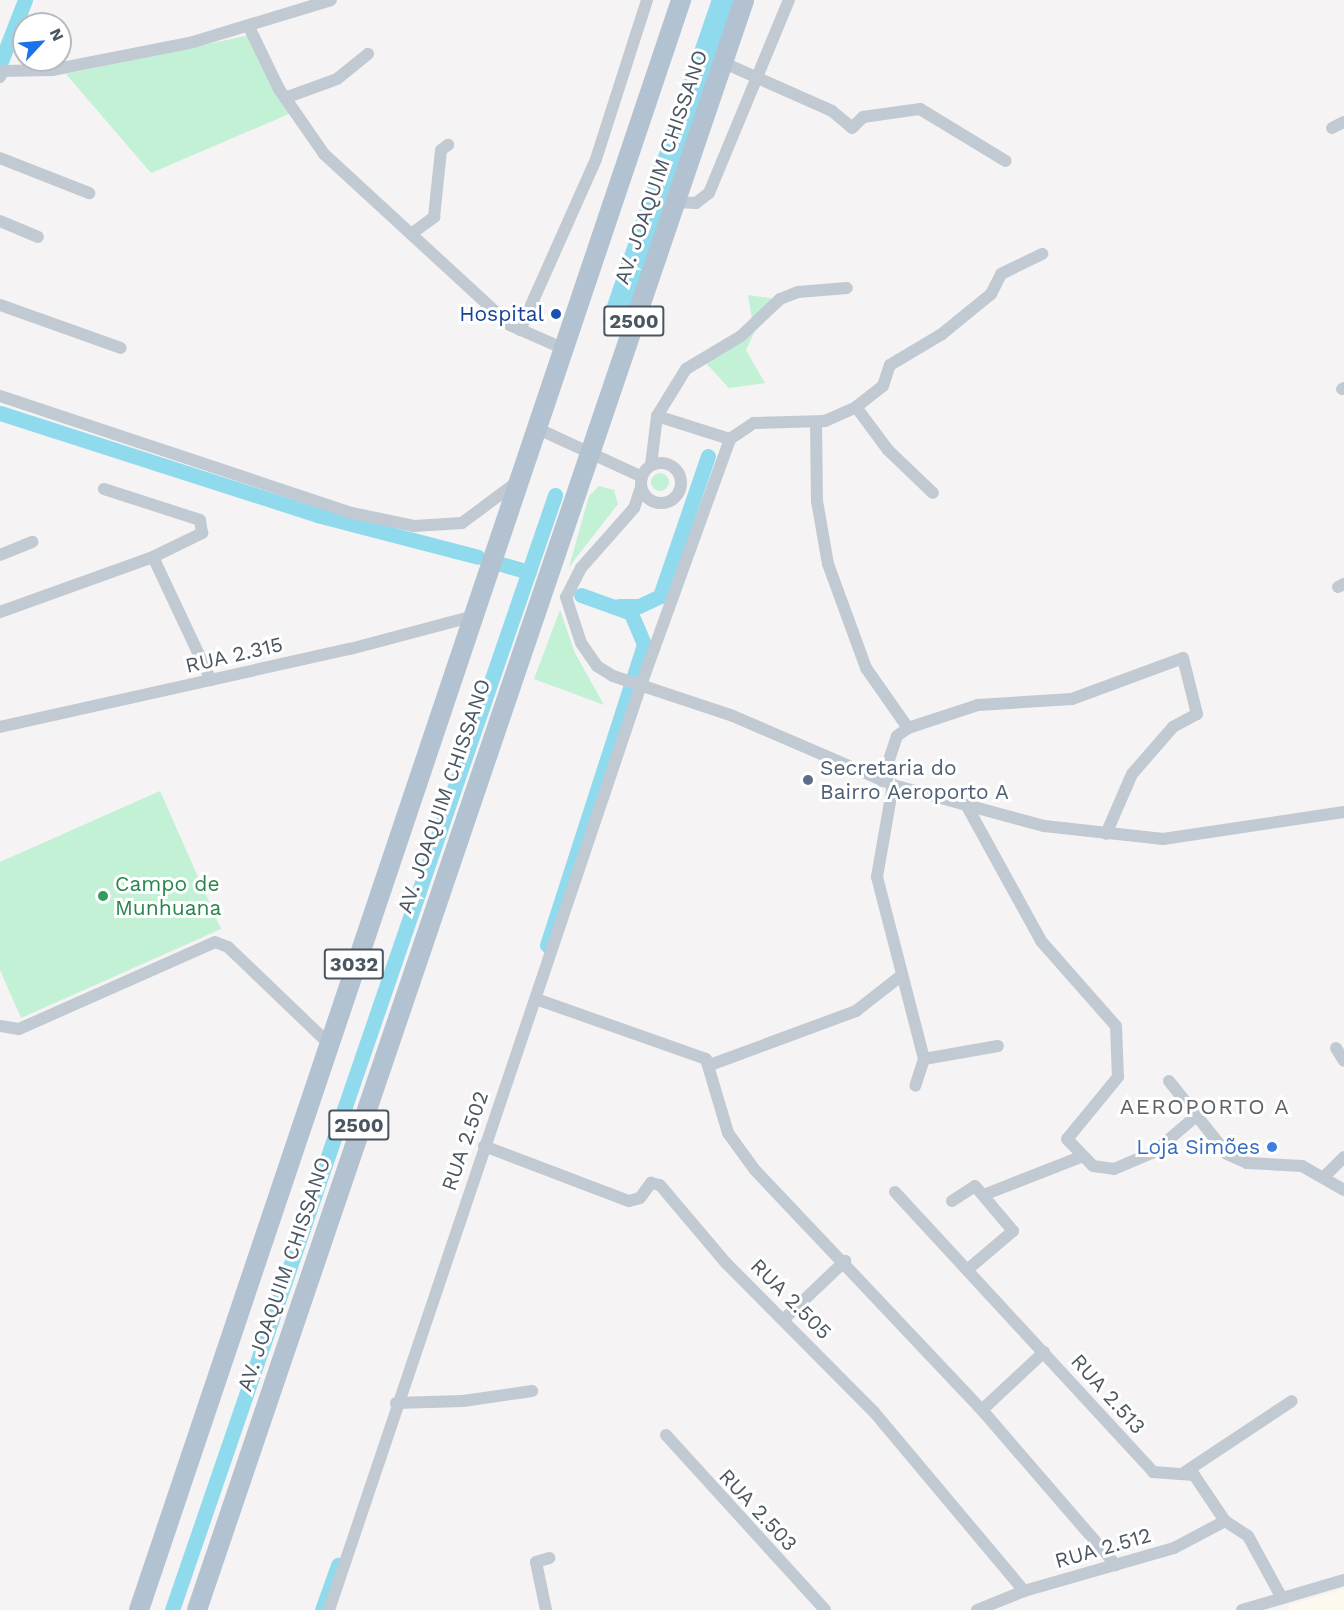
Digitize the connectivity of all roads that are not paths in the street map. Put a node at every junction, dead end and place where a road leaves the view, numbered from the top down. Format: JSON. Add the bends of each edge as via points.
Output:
{"nodes":[{"id":1,"x":331,"y":0,"type":"edge"},
{"id":2,"x":647,"y":0,"type":"edge"},
{"id":3,"x":681,"y":0,"type":"edge"},
{"id":4,"x":744,"y":0,"type":"edge"},
{"id":5,"x":789,"y":0,"type":"edge"},
{"id":6,"x":290,"y":6,"type":"edge"},
{"id":7,"x":249,"y":27,"type":"junction"},
{"id":8,"x":368,"y":54,"type":"dead end"},
{"id":9,"x":722,"y":62,"type":"junction"},
{"id":10,"x":1,"y":73,"type":"edge"},
{"id":11,"x":761,"y":77,"type":"junction"},
{"id":12,"x":285,"y":98,"type":"junction"},
{"id":13,"x":1344,"y":122,"type":"edge"},
{"id":14,"x":1332,"y":128,"type":"dead end"},
{"id":15,"x":448,"y":145,"type":"dead end"},
{"id":16,"x":0,"y":158,"type":"edge"},
{"id":17,"x":1006,"y":161,"type":"dead end"},
{"id":18,"x":89,"y":193,"type":"dead end"},
{"id":19,"x":677,"y":202,"type":"junction"},
{"id":20,"x":0,"y":220,"type":"edge"},
{"id":21,"x":411,"y":234,"type":"junction"},
{"id":22,"x":38,"y":237,"type":"dead end"},
{"id":23,"x":1042,"y":254,"type":"dead end"},
{"id":24,"x":848,"y":288,"type":"dead end"},
{"id":25,"x":0,"y":305,"type":"edge"},
{"id":26,"x":572,"y":318,"type":"joint"},
{"id":27,"x":520,"y":330,"type":"junction"},
{"id":28,"x":121,"y":348,"type":"dead end"},
{"id":29,"x":562,"y":348,"type":"junction"},
{"id":30,"x":0,"y":396,"type":"edge"},
{"id":31,"x":856,"y":407,"type":"junction"},
{"id":32,"x":657,"y":416,"type":"junction"},
{"id":33,"x":816,"y":422,"type":"junction"},
{"id":34,"x":534,"y":427,"type":"junction"},
{"id":35,"x":730,"y":439,"type":"junction"},
{"id":36,"x":586,"y":451,"type":"junction"},
{"id":37,"x":651,"y":465,"type":"junction"},
{"id":38,"x":518,"y":482,"type":"junction"},
{"id":39,"x":641,"y":482,"type":"junction"},
{"id":40,"x":104,"y":489,"type":"dead end"},
{"id":41,"x":933,"y":493,"type":"dead end"},
{"id":42,"x":32,"y":542,"type":"dead end"},
{"id":43,"x":0,"y":555,"type":"edge"},
{"id":44,"x":153,"y":557,"type":"junction"},
{"id":45,"x":0,"y":612,"type":"edge"},
{"id":46,"x":474,"y":616,"type":"junction"},
{"id":47,"x":211,"y":680,"type":"junction"},
{"id":48,"x":641,"y":685,"type":"junction"},
{"id":49,"x":0,"y":727,"type":"edge"},
{"id":50,"x":908,"y":728,"type":"junction"},
{"id":51,"x":887,"y":783,"type":"junction"},
{"id":52,"x":968,"y":808,"type":"junction"},
{"id":53,"x":1344,"y":812,"type":"edge"},
{"id":54,"x":1106,"y":834,"type":"junction"},
{"id":55,"x":902,"y":975,"type":"junction"},
{"id":56,"x":536,"y":999,"type":"junction"},
{"id":57,"x":0,"y":1026,"type":"edge"},
{"id":58,"x":327,"y":1042,"type":"junction"},
{"id":59,"x":998,"y":1046,"type":"dead end"},
{"id":60,"x":1335,"y":1048,"type":"dead end"},
{"id":61,"x":924,"y":1059,"type":"junction"},
{"id":62,"x":1344,"y":1061,"type":"edge"},
{"id":63,"x":710,"y":1065,"type":"junction"},
{"id":64,"x":1168,"y":1081,"type":"dead end"},
{"id":65,"x":915,"y":1086,"type":"dead end"},
{"id":66,"x":1194,"y":1118,"type":"junction"},
{"id":67,"x":484,"y":1146,"type":"junction"},
{"id":68,"x":1083,"y":1156,"type":"junction"},
{"id":69,"x":1344,"y":1158,"type":"edge"},
{"id":70,"x":1325,"y":1176,"type":"junction"},
{"id":71,"x":1344,"y":1190,"type":"edge"},
{"id":72,"x":895,"y":1192,"type":"dead end"},
{"id":73,"x":986,"y":1194,"type":"junction"},
{"id":74,"x":952,"y":1201,"type":"dead end"},
{"id":75,"x":845,"y":1261,"type":"junction"},
{"id":76,"x":967,"y":1270,"type":"junction"},
{"id":77,"x":783,"y":1320,"type":"junction"},
{"id":78,"x":1044,"y":1352,"type":"junction"},
{"id":79,"x":532,"y":1391,"type":"dead end"},
{"id":80,"x":1292,"y":1401,"type":"dead end"},
{"id":81,"x":396,"y":1403,"type":"junction"},
{"id":82,"x":982,"y":1410,"type":"junction"},
{"id":83,"x":666,"y":1435,"type":"dead end"},
{"id":84,"x":1185,"y":1472,"type":"junction"},
{"id":85,"x":1225,"y":1521,"type":"junction"},
{"id":86,"x":549,"y":1558,"type":"dead end"},
{"id":87,"x":1116,"y":1565,"type":"junction"},
{"id":88,"x":1344,"y":1580,"type":"edge"},
{"id":89,"x":1024,"y":1590,"type":"junction"},
{"id":90,"x":1282,"y":1598,"type":"junction"},
{"id":91,"x":989,"y":1607,"type":"edge"},
{"id":92,"x":139,"y":1610,"type":"edge"},
{"id":93,"x":196,"y":1610,"type":"edge"},
{"id":94,"x":329,"y":1610,"type":"edge"},
{"id":95,"x":546,"y":1610,"type":"edge"},
{"id":96,"x":825,"y":1610,"type":"edge"},
{"id":97,"x":977,"y":1610,"type":"edge"},
{"id":98,"x":1242,"y":1610,"type":"edge"}],
"edges":[{"from":1,"to":6,"type":"street"},
{"from":2,"to":27,"type":"street","via":[[596,159]]},
{"from":3,"to":26,"type":"main road","name":"AV. JOAQUIM CHISSANO","number":"2500"},
{"from":4,"to":9,"type":"main road","name":"AV. JOAQUIM CHISSANO","number":"2500"},
{"from":5,"to":11,"type":"street"},
{"from":6,"to":7,"type":"street"},
{"from":7,"to":10,"type":"street","via":[[52,70]]},
{"from":7,"to":12,"type":"street"},
{"from":8,"to":12,"type":"street","via":[[336,79]]},
{"from":9,"to":11,"type":"street"},
{"from":9,"to":19,"type":"main road","name":"AV. JOAQUIM CHISSANO","number":"2500"},
{"from":11,"to":17,"type":"street","via":[[832,111],[852,128],[863,117],[920,109]]},
{"from":11,"to":19,"type":"street","via":[[709,193],[696,202]]},
{"from":12,"to":21,"type":"street","via":[[324,154]]},
{"from":13,"to":14,"type":"street"},
{"from":15,"to":21,"type":"street","via":[[441,150],[434,218]]},
{"from":16,"to":18,"type":"street"},
{"from":19,"to":36,"type":"main road","name":"AV. JOAQUIM CHISSANO","number":"2500"},
{"from":20,"to":22,"type":"street"},
{"from":21,"to":27,"type":"street"},
{"from":23,"to":31,"type":"street","via":[[1001,274],[991,294],[967,315],[890,365],[883,386]]},
{"from":24,"to":32,"type":"street","via":[[798,292],[780,299],[741,336],[686,369]]},
{"from":25,"to":28,"type":"street"},
{"from":26,"to":29,"type":"main road","name":"AV. JOAQUIM CHISSANO","number":"3032"},
{"from":27,"to":29,"type":"street"},
{"from":29,"to":34,"type":"main road","name":"AV. JOAQUIM CHISSANO","number":"3032"},
{"from":30,"to":38,"type":"street","via":[[352,513],[414,526],[462,523]]},
{"from":31,"to":33,"type":"street"},
{"from":31,"to":41,"type":"street","via":[[888,450]]},
{"from":32,"to":35,"type":"street"},
{"from":32,"to":37,"type":"street"},
{"from":33,"to":35,"type":"street","via":[[754,423]]},
{"from":33,"to":50,"type":"street","via":[[817,501],[828,564],[863,662]]},
{"from":34,"to":36,"type":"street"},
{"from":34,"to":38,"type":"main road","name":"AV. JOAQUIM CHISSANO","number":"3032"},
{"from":35,"to":48,"type":"street","name":"RUA 2.502"},
{"from":36,"to":39,"type":"street"},
{"from":36,"to":93,"type":"main road","name":"AV. JOAQUIM CHISSANO","number":"2500"},
{"from":37,"to":39,"type":"street"},
{"from":37,"to":39,"type":"street","via":[[674,468],[679,490],[670,500],[656,502]]},
{"from":38,"to":46,"type":"main road","name":"AV. JOAQUIM CHISSANO","number":"3032"},
{"from":39,"to":48,"type":"street","via":[[634,508],[581,568],[566,597],[572,624],[597,666]]},
{"from":40,"to":44,"type":"street","via":[[200,520],[200,537]]},
{"from":42,"to":43,"type":"street"},
{"from":44,"to":45,"type":"street"},
{"from":44,"to":47,"type":"street"},
{"from":46,"to":47,"type":"street","name":"RUA 2.315"},
{"from":46,"to":58,"type":"main road","name":"AV. JOAQUIM CHISSANO","number":"3032"},
{"from":47,"to":49,"type":"street","name":"RUA 2.315"},
{"from":48,"to":51,"type":"street","via":[[750,723]]},
{"from":48,"to":56,"type":"street","name":"RUA 2.502"},
{"from":50,"to":51,"type":"street","via":[[897,736]]},
{"from":50,"to":54,"type":"street","via":[[978,705],[1072,699],[1183,658],[1197,714],[1173,727],[1132,774]]},
{"from":51,"to":52,"type":"street"},
{"from":51,"to":55,"type":"street","via":[[877,877]]},
{"from":52,"to":54,"type":"street"},
{"from":52,"to":68,"type":"street","via":[[1041,941],[1116,1026],[1118,1077],[1067,1135]]},
{"from":53,"to":54,"type":"street","via":[[1191,837]]},
{"from":55,"to":61,"type":"street"},
{"from":55,"to":63,"type":"street","via":[[856,1011]]},
{"from":56,"to":63,"type":"street","via":[[701,1055]]},
{"from":56,"to":67,"type":"street","name":"RUA 2.502"},
{"from":57,"to":58,"type":"street","via":[[19,1029],[215,942],[228,946]]},
{"from":58,"to":92,"type":"main road","name":"AV. JOAQUIM CHISSANO","number":"3032"},
{"from":59,"to":61,"type":"street"},
{"from":60,"to":62,"type":"street"},
{"from":61,"to":65,"type":"street"},
{"from":63,"to":75,"type":"street","via":[[734,1143]]},
{"from":64,"to":66,"type":"street"},
{"from":66,"to":68,"type":"street","via":[[1138,1161],[1102,1170]]},
{"from":66,"to":70,"type":"street","via":[[1227,1154],[1247,1162],[1302,1166]]},
{"from":67,"to":77,"type":"street","name":"RUA 2.505","via":[[628,1201],[640,1198],[651,1183],[660,1185]]},
{"from":67,"to":81,"type":"street","name":"RUA 2.502"},
{"from":68,"to":73,"type":"street"},
{"from":69,"to":70,"type":"street"},
{"from":70,"to":71,"type":"street"},
{"from":72,"to":76,"type":"street","name":"RUA 2.513"},
{"from":73,"to":74,"type":"street","via":[[972,1186]]},
{"from":73,"to":76,"type":"street","via":[[1013,1231]]},
{"from":75,"to":77,"type":"street"},
{"from":75,"to":82,"type":"street"},
{"from":76,"to":78,"type":"street","name":"RUA 2.513"},
{"from":77,"to":89,"type":"street","name":"RUA 2.505","via":[[881,1420]]},
{"from":78,"to":82,"type":"street"},
{"from":78,"to":84,"type":"street","name":"RUA 2.513","via":[[1153,1472]]},
{"from":79,"to":81,"type":"street","via":[[463,1401]]},
{"from":80,"to":84,"type":"street"},
{"from":81,"to":94,"type":"street","name":"RUA 2.502"},
{"from":82,"to":87,"type":"street"},
{"from":83,"to":96,"type":"street","name":"RUA 2.503"},
{"from":84,"to":85,"type":"street","via":[[1194,1475]]},
{"from":85,"to":87,"type":"street","name":"RUA 2.512","via":[[1174,1548]]},
{"from":85,"to":90,"type":"street","via":[[1248,1536]]},
{"from":86,"to":95,"type":"street","via":[[536,1562]]},
{"from":87,"to":89,"type":"street","name":"RUA 2.512"},
{"from":88,"to":90,"type":"street"},
{"from":89,"to":91,"type":"street","name":"RUA 2.512"},
{"from":90,"to":98,"type":"street"},
{"from":91,"to":97,"type":"street","name":"RUA 2.512"}]}
